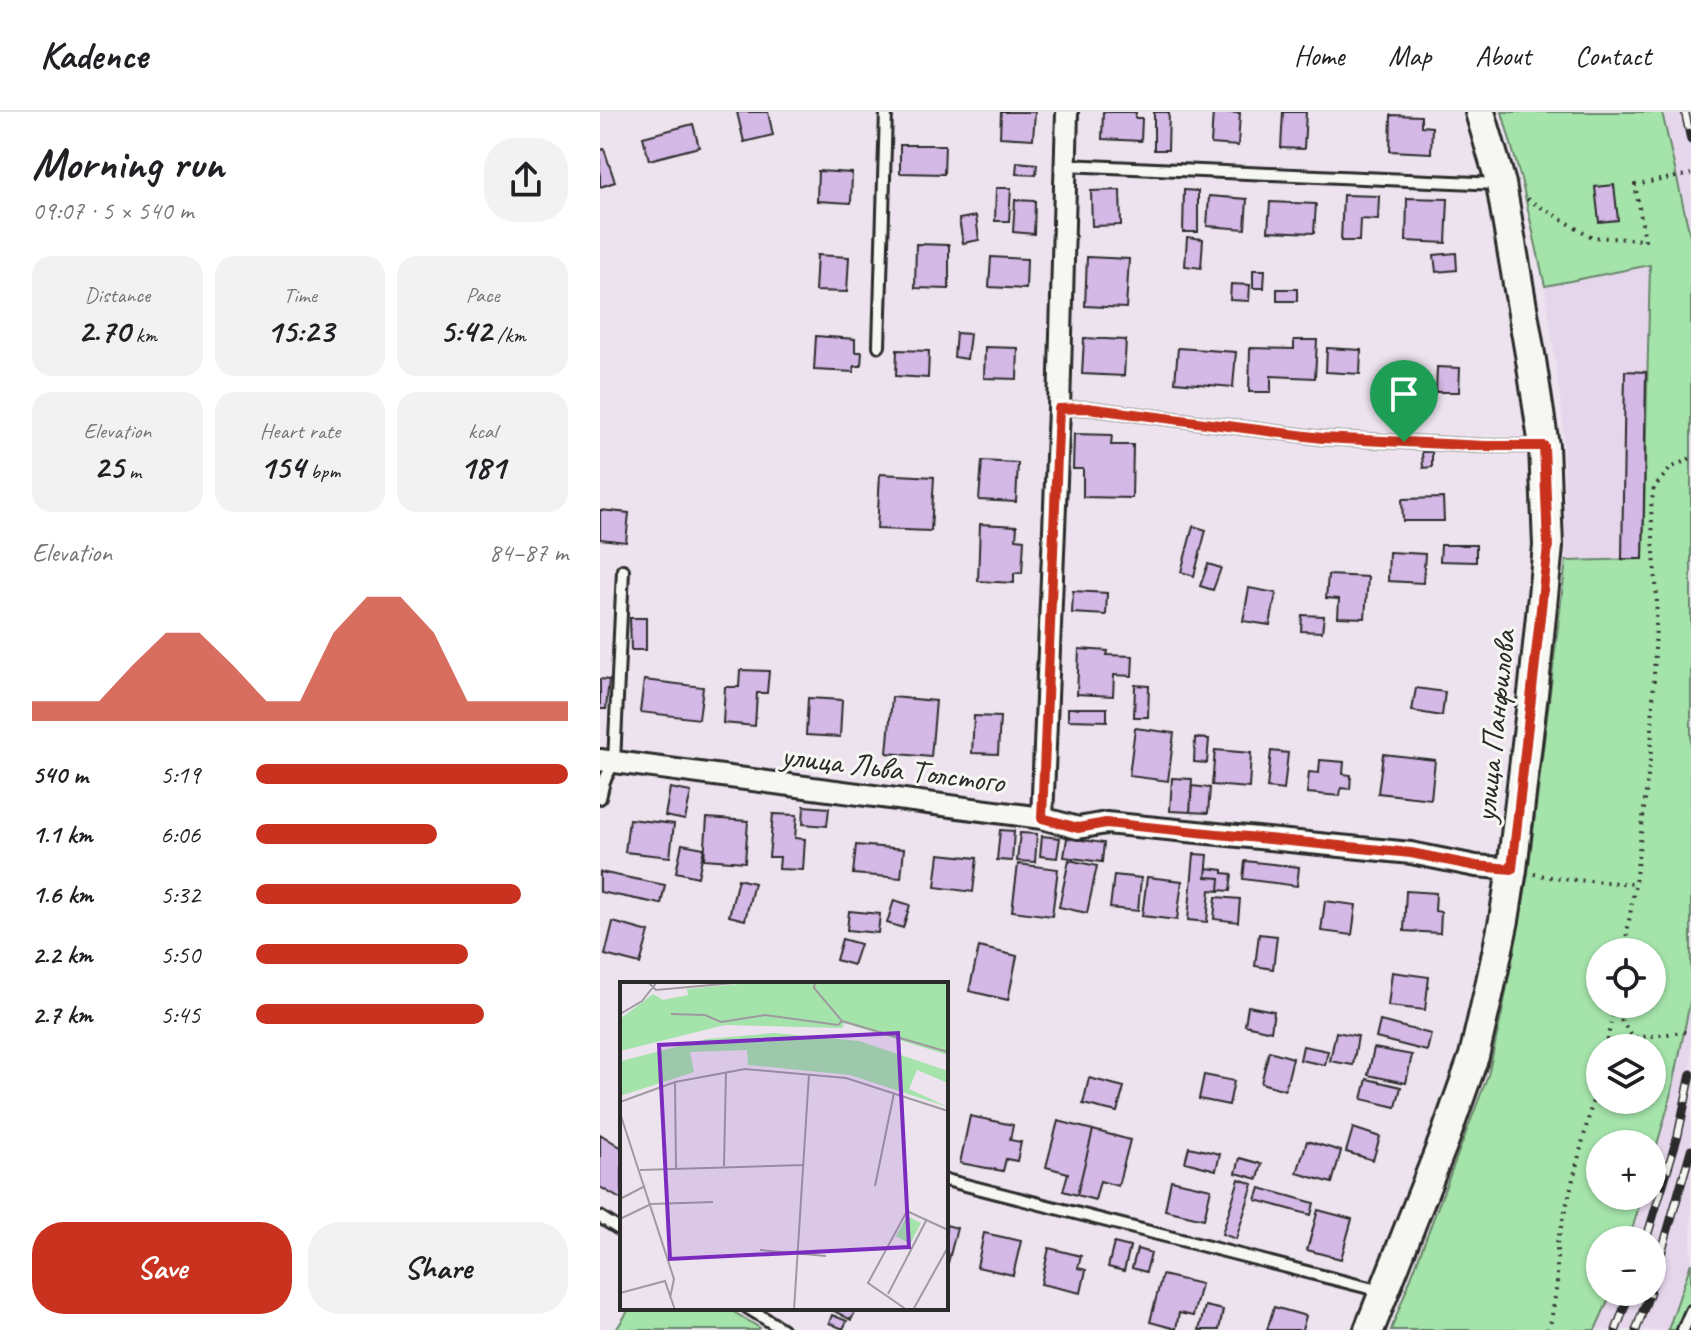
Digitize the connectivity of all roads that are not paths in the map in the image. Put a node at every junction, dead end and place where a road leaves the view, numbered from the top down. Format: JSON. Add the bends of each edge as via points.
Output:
{"nodes":[{"id":1,"x":886,"y":112,"type":"edge"},
{"id":2,"x":1067,"y":112,"type":"edge"},
{"id":3,"x":1480,"y":112,"type":"edge"},
{"id":4,"x":1065,"y":165,"type":"junction"},
{"id":5,"x":1501,"y":184,"type":"junction"},
{"id":6,"x":879,"y":346,"type":"dead end"},
{"id":7,"x":1059,"y":409,"type":"junction"},
{"id":8,"x":1544,"y":446,"type":"junction"},
{"id":9,"x":623,"y":570,"type":"dead end"},
{"id":10,"x":607,"y":761,"type":"edge"},
{"id":11,"x":600,"y":798,"type":"edge"},
{"id":12,"x":1042,"y":818,"type":"junction"},
{"id":13,"x":1520,"y":871,"type":"junction"},
{"id":14,"x":948,"y":1181,"type":"edge"},
{"id":15,"x":600,"y":1217,"type":"edge"},
{"id":16,"x":620,"y":1230,"type":"edge"},
{"id":17,"x":1383,"y":1292,"type":"junction"},
{"id":18,"x":751,"y":1310,"type":"edge"},
{"id":19,"x":1691,"y":1311,"type":"edge"},
{"id":20,"x":782,"y":1330,"type":"edge"},
{"id":21,"x":1369,"y":1330,"type":"edge"},
{"id":22,"x":1683,"y":1330,"type":"edge"}],
"edges":[{"from":1,"to":6,"type":"lane"},
{"from":2,"to":4,"type":"street"},
{"from":3,"to":5,"type":"main road","name":"улица Панфилова"},
{"from":4,"to":5,"type":"lane"},
{"from":4,"to":7,"type":"street"},
{"from":5,"to":8,"type":"main road","name":"улица Панфилова"},
{"from":7,"to":8,"type":"lane","via":[[1087,408],[1322,438]]},
{"from":7,"to":12,"type":"street"},
{"from":8,"to":13,"type":"main road","name":"улица Панфилова","via":[[1548,546]]},
{"from":9,"to":10,"type":"lane"},
{"from":10,"to":11,"type":"lane"},
{"from":10,"to":12,"type":"street","name":"улица Льва Толстого"},
{"from":12,"to":13,"type":"street","name":"улица Льва Толстого","via":[[1078,828],[1106,823],[1411,853]]},
{"from":13,"to":17,"type":"main road","name":"улица Панфилова","via":[[1474,1056]]},
{"from":14,"to":17,"type":"lane"},
{"from":15,"to":16,"type":"lane"},
{"from":17,"to":21,"type":"main road","name":"улица Панфилова"},
{"from":18,"to":20,"type":"lane"},
{"from":19,"to":22,"type":"lane"}]}
